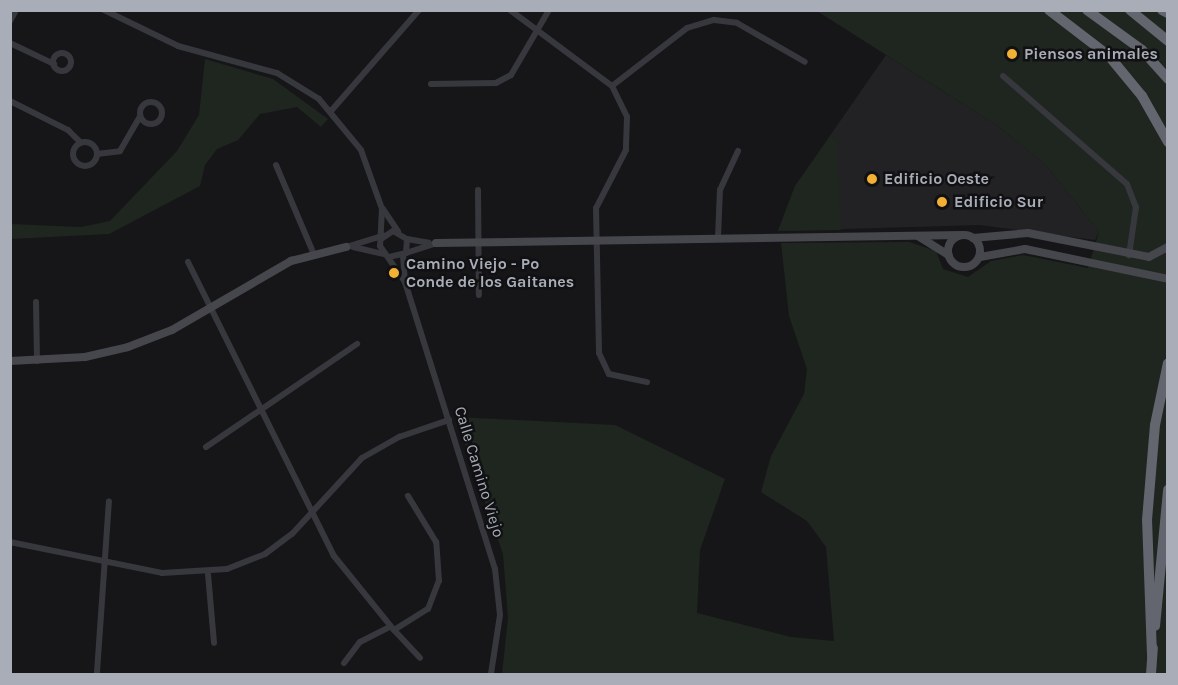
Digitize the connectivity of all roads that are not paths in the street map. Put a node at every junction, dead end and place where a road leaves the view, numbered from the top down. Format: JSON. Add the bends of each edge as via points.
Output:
{"nodes":[{"id":1,"x":16,"y":10,"type":"edge"},
{"id":2,"x":104,"y":10,"type":"edge"},
{"id":3,"x":420,"y":10,"type":"edge"},
{"id":4,"x":510,"y":10,"type":"edge"},
{"id":5,"x":549,"y":10,"type":"edge"},
{"id":6,"x":1049,"y":10,"type":"edge"},
{"id":7,"x":1087,"y":10,"type":"edge"},
{"id":8,"x":1130,"y":10,"type":"edge"},
{"id":9,"x":1162,"y":10,"type":"edge"},
{"id":10,"x":1167,"y":13,"type":"edge"},
{"id":11,"x":10,"y":21,"type":"edge"},
{"id":12,"x":535,"y":28,"type":"junction"},
{"id":13,"x":1167,"y":41,"type":"edge"},
{"id":14,"x":10,"y":43,"type":"edge"},
{"id":15,"x":805,"y":62,"type":"dead end"},
{"id":16,"x":54,"y":64,"type":"dead end"},
{"id":17,"x":1003,"y":76,"type":"dead end"},
{"id":18,"x":1167,"y":79,"type":"edge"},
{"id":19,"x":431,"y":84,"type":"dead end"},
{"id":20,"x":612,"y":86,"type":"junction"},
{"id":21,"x":10,"y":101,"type":"edge"},
{"id":22,"x":331,"y":111,"type":"junction"},
{"id":23,"x":140,"y":117,"type":"dead end"},
{"id":24,"x":81,"y":142,"type":"junction"},
{"id":25,"x":1167,"y":142,"type":"edge"},
{"id":26,"x":738,"y":151,"type":"dead end"},
{"id":27,"x":97,"y":154,"type":"junction"},
{"id":28,"x":276,"y":165,"type":"dead end"},
{"id":29,"x":478,"y":190,"type":"dead end"},
{"id":30,"x":382,"y":209,"type":"junction"},
{"id":31,"x":398,"y":231,"type":"junction"},
{"id":32,"x":914,"y":235,"type":"junction"},
{"id":33,"x":962,"y":235,"type":"junction"},
{"id":34,"x":382,"y":237,"type":"junction"},
{"id":35,"x":718,"y":237,"type":"junction"},
{"id":36,"x":973,"y":238,"type":"junction"},
{"id":37,"x":407,"y":239,"type":"junction"},
{"id":38,"x":596,"y":240,"type":"junction"},
{"id":39,"x":479,"y":242,"type":"junction"},
{"id":40,"x":436,"y":243,"type":"junction"},
{"id":41,"x":346,"y":247,"type":"junction"},
{"id":42,"x":1167,"y":247,"type":"edge"},
{"id":43,"x":313,"y":252,"type":"junction"},
{"id":44,"x":404,"y":254,"type":"junction"},
{"id":45,"x":948,"y":255,"type":"junction"},
{"id":46,"x":1129,"y":255,"type":"junction"},
{"id":47,"x":386,"y":256,"type":"junction"},
{"id":48,"x":980,"y":257,"type":"junction"},
{"id":49,"x":189,"y":262,"type":"dead end"},
{"id":50,"x":1167,"y":279,"type":"edge"},
{"id":51,"x":405,"y":282,"type":"junction"},
{"id":52,"x":479,"y":295,"type":"dead end"},
{"id":53,"x":36,"y":302,"type":"dead end"},
{"id":54,"x":211,"y":308,"type":"junction"},
{"id":55,"x":357,"y":344,"type":"dead end"},
{"id":56,"x":10,"y":361,"type":"edge"},
{"id":57,"x":37,"y":361,"type":"junction"},
{"id":58,"x":1167,"y":363,"type":"edge"},
{"id":59,"x":647,"y":382,"type":"dead end"},
{"id":60,"x":261,"y":412,"type":"junction"},
{"id":61,"x":449,"y":420,"type":"junction"},
{"id":62,"x":206,"y":447,"type":"dead end"},
{"id":63,"x":1167,"y":490,"type":"edge"},
{"id":64,"x":408,"y":496,"type":"dead end"},
{"id":65,"x":109,"y":501,"type":"dead end"},
{"id":66,"x":312,"y":515,"type":"junction"},
{"id":67,"x":10,"y":542,"type":"edge"},
{"id":68,"x":104,"y":561,"type":"junction"},
{"id":69,"x":208,"y":574,"type":"junction"},
{"id":70,"x":392,"y":629,"type":"junction"},
{"id":71,"x":214,"y":642,"type":"dead end"},
{"id":72,"x":1152,"y":655,"type":"junction"},
{"id":73,"x":420,"y":658,"type":"dead end"},
{"id":74,"x":344,"y":663,"type":"dead end"},
{"id":75,"x":97,"y":672,"type":"dead end"},
{"id":76,"x":491,"y":675,"type":"edge"},
{"id":77,"x":1150,"y":675,"type":"edge"}],
"edges":[{"from":1,"to":11,"type":"street"},
{"from":2,"to":22,"type":"street","via":[[178,46],[277,73]]},
{"from":3,"to":22,"type":"street"},
{"from":4,"to":12,"type":"street"},
{"from":5,"to":12,"type":"street"},
{"from":6,"to":25,"type":"highway","via":[[1109,56],[1142,96]]},
{"from":7,"to":18,"type":"highway","via":[[1142,50]]},
{"from":8,"to":13,"type":"highway"},
{"from":9,"to":10,"type":"highway"},
{"from":12,"to":19,"type":"street","via":[[511,75],[496,83]]},
{"from":12,"to":20,"type":"street"},
{"from":14,"to":16,"type":"street"},
{"from":15,"to":20,"type":"street","via":[[737,23],[714,20],[687,28]]},
{"from":17,"to":46,"type":"street","via":[[1127,184],[1136,207]]},
{"from":20,"to":38,"type":"street","via":[[630,134],[626,150],[601,190]]},
{"from":21,"to":24,"type":"street","via":[[68,130]]},
{"from":22,"to":30,"type":"street","via":[[360,150]]},
{"from":23,"to":27,"type":"street","via":[[120,151]]},
{"from":24,"to":27,"type":"street","via":[[90,143]]},
{"from":24,"to":27,"type":"street","via":[[72,153],[79,165],[93,164]]},
{"from":26,"to":35,"type":"street","via":[[720,190]]},
{"from":28,"to":43,"type":"street"},
{"from":29,"to":39,"type":"street"},
{"from":30,"to":31,"type":"street"},
{"from":30,"to":34,"type":"street"},
{"from":31,"to":34,"type":"street"},
{"from":31,"to":37,"type":"street"},
{"from":32,"to":33,"type":"street"},
{"from":32,"to":35,"type":"street"},
{"from":32,"to":45,"type":"street"},
{"from":33,"to":36,"type":"street"},
{"from":33,"to":45,"type":"street","via":[[951,242]]},
{"from":34,"to":41,"type":"street"},
{"from":34,"to":47,"type":"street"},
{"from":35,"to":38,"type":"street"},
{"from":36,"to":46,"type":"street","via":[[1028,233]]},
{"from":36,"to":48,"type":"street"},
{"from":37,"to":40,"type":"street"},
{"from":37,"to":44,"type":"street","name":"Calle Camino Viejo"},
{"from":38,"to":39,"type":"street"},
{"from":38,"to":59,"type":"street","via":[[602,365],[618,379]]},
{"from":39,"to":40,"type":"street"},
{"from":39,"to":52,"type":"street"},
{"from":40,"to":44,"type":"street"},
{"from":41,"to":43,"type":"street"},
{"from":41,"to":47,"type":"street"},
{"from":42,"to":46,"type":"street","via":[[1149,257]]},
{"from":43,"to":54,"type":"street"},
{"from":44,"to":47,"type":"street"},
{"from":44,"to":51,"type":"street","name":"Calle Camino Viejo"},
{"from":45,"to":48,"type":"street","via":[[960,267]]},
{"from":47,"to":51,"type":"street","name":"Calle Camino Viejo"},
{"from":48,"to":50,"type":"street","via":[[1025,249],[1142,269]]},
{"from":49,"to":54,"type":"street"},
{"from":51,"to":61,"type":"street","name":"Calle Camino Viejo"},
{"from":53,"to":57,"type":"street"},
{"from":54,"to":57,"type":"street","via":[[128,347]]},
{"from":54,"to":60,"type":"street"},
{"from":55,"to":60,"type":"street"},
{"from":56,"to":57,"type":"street"},
{"from":58,"to":72,"type":"highway","via":[[1155,425],[1147,520]]},
{"from":60,"to":62,"type":"street"},
{"from":60,"to":66,"type":"street"},
{"from":61,"to":66,"type":"street","via":[[399,437],[362,458]]},
{"from":61,"to":76,"type":"street","name":"Calle Camino Viejo","via":[[495,569],[500,615]]},
{"from":63,"to":72,"type":"highway"},
{"from":64,"to":70,"type":"street","via":[[436,542],[439,581],[428,609]]},
{"from":65,"to":68,"type":"street"},
{"from":66,"to":69,"type":"street","via":[[265,554]]},
{"from":66,"to":70,"type":"street","via":[[349,580]]},
{"from":67,"to":68,"type":"street"},
{"from":68,"to":69,"type":"street","via":[[162,573]]},
{"from":68,"to":75,"type":"street"},
{"from":69,"to":71,"type":"street"},
{"from":70,"to":73,"type":"street"},
{"from":70,"to":74,"type":"street","via":[[360,642]]},
{"from":72,"to":77,"type":"highway"}]}
